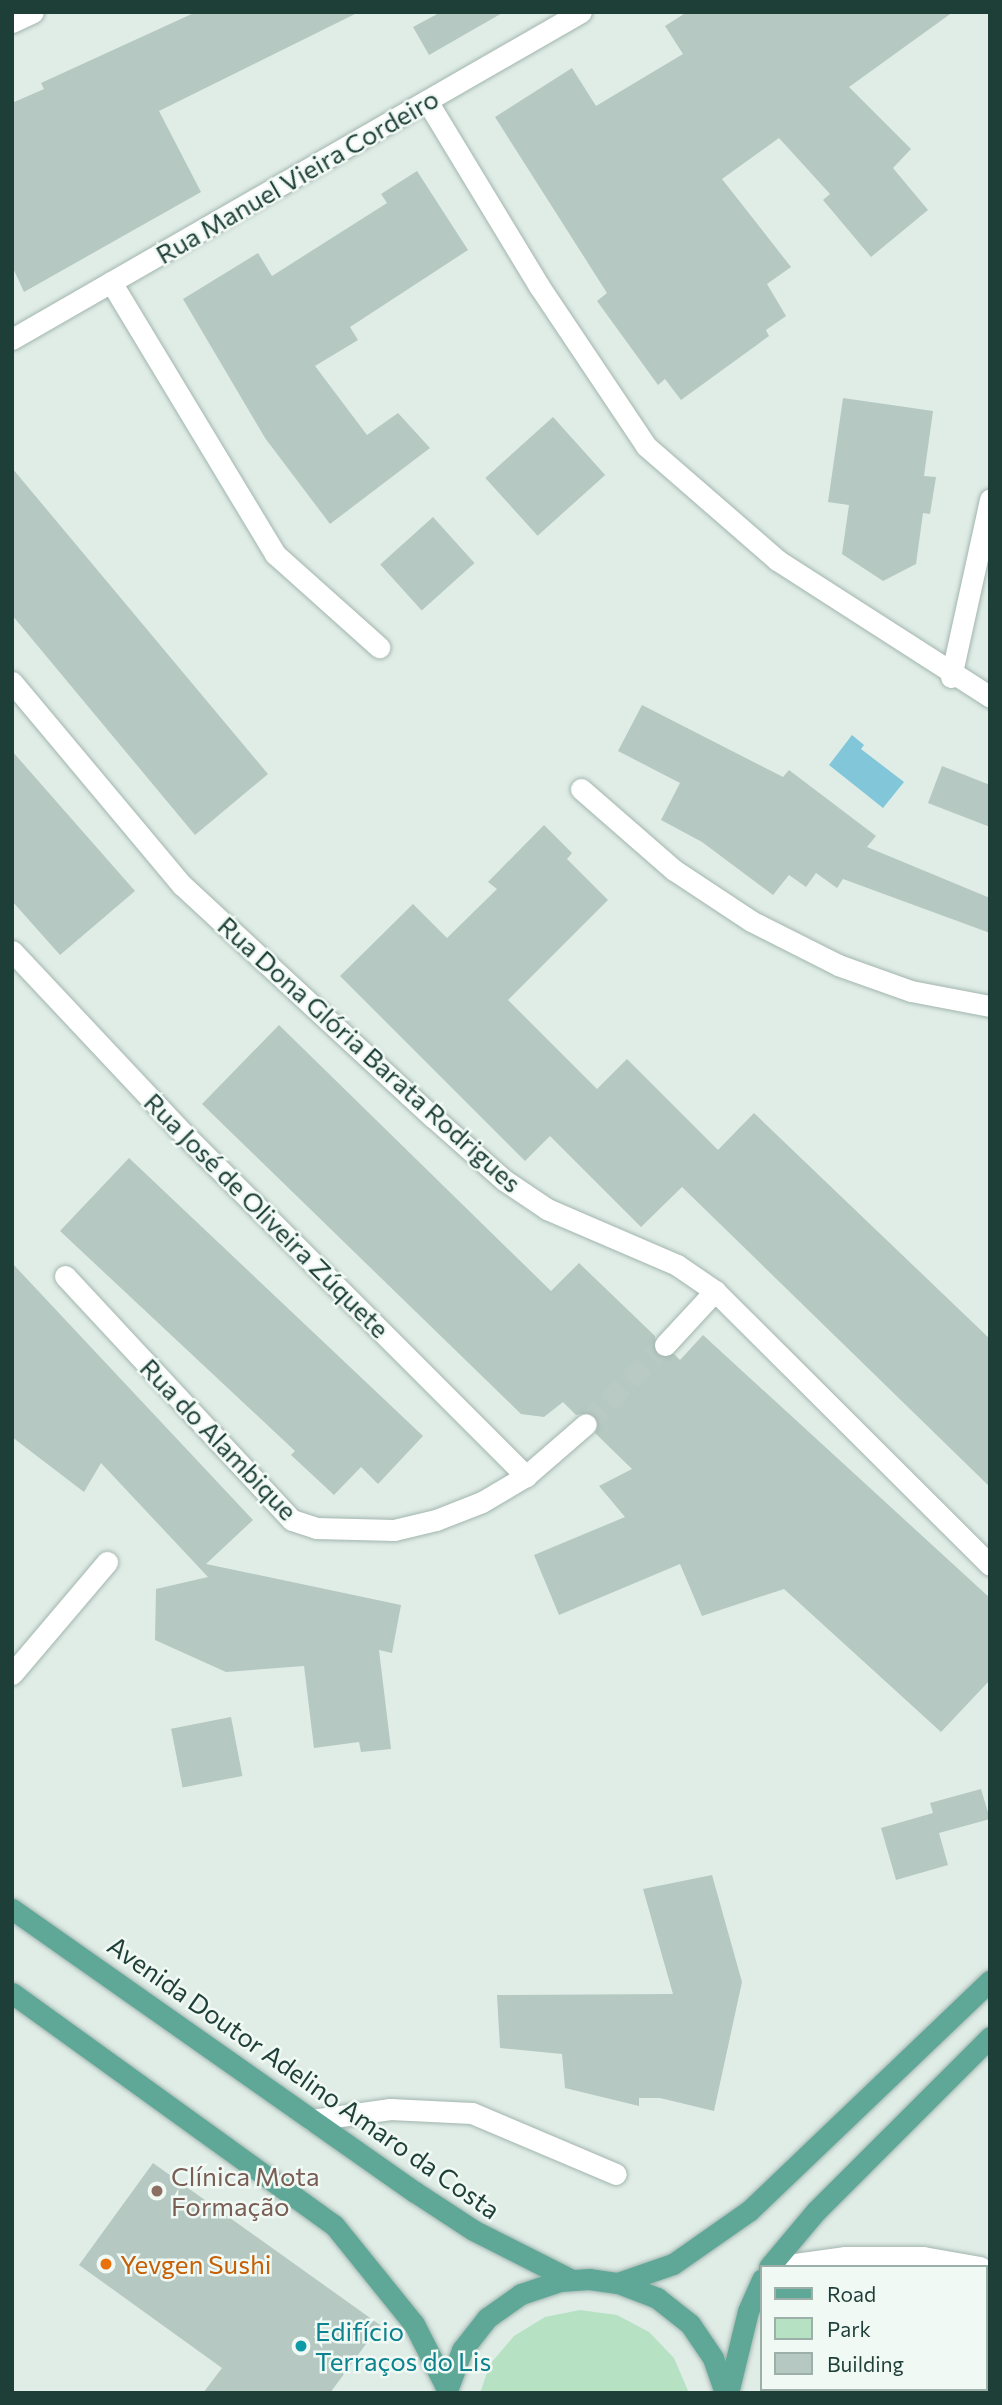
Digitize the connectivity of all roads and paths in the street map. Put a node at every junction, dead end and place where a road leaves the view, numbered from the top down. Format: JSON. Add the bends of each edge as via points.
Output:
{"nodes":[{"id":1,"x":33,"y":12,"type":"edge"},
{"id":2,"x":581,"y":12,"type":"edge"},
{"id":3,"x":12,"y":22,"type":"edge"},
{"id":4,"x":428,"y":101,"type":"junction"},
{"id":5,"x":111,"y":282,"type":"junction"},
{"id":6,"x":12,"y":339,"type":"edge"},
{"id":7,"x":990,"y":499,"type":"edge"},
{"id":8,"x":379,"y":647,"type":"dead end"},
{"id":9,"x":951,"y":677,"type":"junction"},
{"id":10,"x":12,"y":682,"type":"edge"},
{"id":11,"x":990,"y":697,"type":"edge"},
{"id":12,"x":581,"y":789,"type":"dead end"},
{"id":13,"x":12,"y":951,"type":"edge"},
{"id":14,"x":990,"y":1006,"type":"edge"},
{"id":15,"x":65,"y":1276,"type":"dead end"},
{"id":16,"x":715,"y":1291,"type":"junction"},
{"id":17,"x":665,"y":1345,"type":"tunnel mouth"},
{"id":18,"x":586,"y":1424,"type":"tunnel mouth"},
{"id":19,"x":526,"y":1476,"type":"junction"},
{"id":20,"x":107,"y":1562,"type":"dead end"},
{"id":21,"x":990,"y":1565,"type":"edge"},
{"id":22,"x":12,"y":1674,"type":"edge"},
{"id":23,"x":12,"y":1909,"type":"edge"},
{"id":24,"x":990,"y":1981,"type":"edge"},
{"id":25,"x":12,"y":1993,"type":"edge"},
{"id":26,"x":990,"y":2037,"type":"edge"},
{"id":27,"x":312,"y":2120,"type":"junction"},
{"id":28,"x":616,"y":2174,"type":"dead end"},
{"id":29,"x":774,"y":2265,"type":"edge"},
{"id":30,"x":787,"y":2265,"type":"edge"},
{"id":31,"x":969,"y":2265,"type":"edge"},
{"id":32,"x":572,"y":2280,"type":"junction"},
{"id":33,"x":618,"y":2283,"type":"junction"},
{"id":34,"x":760,"y":2284,"type":"edge"},
{"id":35,"x":446,"y":2391,"type":"edge"},
{"id":36,"x":727,"y":2393,"type":"edge"}],
"edges":[{"from":1,"to":3,"type":"street"},
{"from":2,"to":4,"type":"street","name":"Rua Manuel Vieira Cordeiro"},
{"from":4,"to":5,"type":"street","name":"Rua Manuel Vieira Cordeiro"},
{"from":4,"to":9,"type":"street","via":[[561,320],[646,446],[777,559]]},
{"from":5,"to":6,"type":"street","name":"Rua Manuel Vieira Cordeiro"},
{"from":5,"to":8,"type":"street","via":[[275,554]]},
{"from":7,"to":9,"type":"street"},
{"from":9,"to":11,"type":"street"},
{"from":10,"to":16,"type":"street","name":"Rua Dona Glória Barata Rodrigues","via":[[182,885],[504,1180],[547,1209],[677,1265]]},
{"from":12,"to":14,"type":"street","via":[[674,870],[751,921],[838,965],[911,991]]},
{"from":13,"to":19,"type":"street","name":"Rua José de Oliveira Zúquete","via":[[177,1126]]},
{"from":15,"to":19,"type":"street","name":"Rua do Alambique","via":[[292,1520],[352,1532],[394,1530],[482,1502]]},
{"from":16,"to":17,"type":"street"},
{"from":16,"to":21,"type":"street","name":"Rua Dona Glória Barata Rodrigues"},
{"from":18,"to":19,"type":"street","name":"Rua do Alambique"},
{"from":20,"to":22,"type":"street"},
{"from":23,"to":27,"type":"main road","name":"Avenida Doutor Adelino Amaro da Costa"},
{"from":24,"to":33,"type":"main road","via":[[750,2210],[673,2264]]},
{"from":25,"to":35,"type":"main road","via":[[334,2225],[414,2324]]},
{"from":26,"to":29,"type":"main road","via":[[816,2211]]},
{"from":27,"to":28,"type":"street","via":[[390,2109],[472,2113]]},
{"from":27,"to":32,"type":"main road","name":"Avenida Doutor Adelino Amaro da Costa","via":[[473,2230]]},
{"from":30,"to":31,"type":"street","via":[[845,2257],[923,2257]]},
{"from":32,"to":33,"type":"main road"},
{"from":32,"to":35,"type":"main road","via":[[521,2294],[487,2318],[462,2350]]},
{"from":33,"to":36,"type":"main road","via":[[657,2298],[690,2324],[713,2358]]},
{"from":34,"to":36,"type":"main road","via":[[748,2311]]}]}
